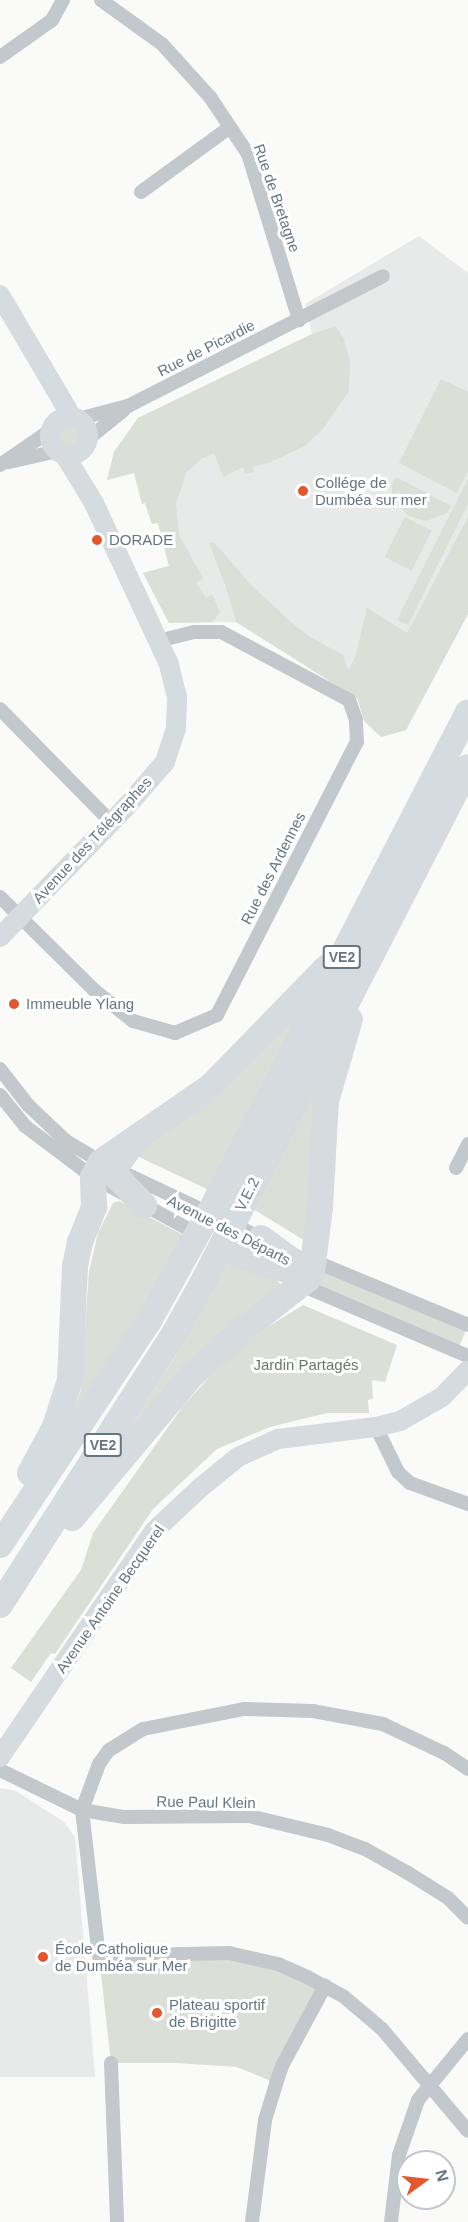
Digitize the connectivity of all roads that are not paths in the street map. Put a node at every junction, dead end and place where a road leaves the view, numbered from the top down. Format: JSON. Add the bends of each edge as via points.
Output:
{"nodes":[{"id":1,"x":63,"y":0,"type":"edge"},
{"id":2,"x":101,"y":0,"type":"edge"},
{"id":3,"x":0,"y":57,"type":"edge"},
{"id":4,"x":230,"y":127,"type":"junction"},
{"id":5,"x":141,"y":192,"type":"dead end"},
{"id":6,"x":383,"y":276,"type":"dead end"},
{"id":7,"x":0,"y":295,"type":"edge"},
{"id":8,"x":298,"y":320,"type":"junction"},
{"id":9,"x":128,"y":406,"type":"junction"},
{"id":10,"x":64,"y":422,"type":"junction"},
{"id":11,"x":86,"y":444,"type":"junction"},
{"id":12,"x":61,"y":453,"type":"junction"},
{"id":13,"x":1,"y":465,"type":"edge"},
{"id":14,"x":94,"y":503,"type":"junction"},
{"id":15,"x":159,"y":641,"type":"junction"},
{"id":16,"x":0,"y":709,"type":"edge"},
{"id":17,"x":468,"y":712,"type":"edge"},
{"id":18,"x":468,"y":767,"type":"edge"},
{"id":19,"x":111,"y":822,"type":"junction"},
{"id":20,"x":0,"y":897,"type":"edge"},
{"id":21,"x":20,"y":916,"type":"junction"},
{"id":22,"x":0,"y":937,"type":"edge"},
{"id":23,"x":348,"y":945,"type":"junction"},
{"id":24,"x":369,"y":958,"type":"junction"},
{"id":25,"x":0,"y":1069,"type":"edge"},
{"id":26,"x":0,"y":1095,"type":"edge"},
{"id":27,"x":468,"y":1144,"type":"edge"},
{"id":28,"x":456,"y":1168,"type":"dead end"},
{"id":29,"x":107,"y":1174,"type":"junction"},
{"id":30,"x":147,"y":1194,"type":"junction"},
{"id":31,"x":261,"y":1238,"type":"joint"},
{"id":32,"x":241,"y":1256,"type":"joint"},
{"id":33,"x":305,"y":1272,"type":"junction"},
{"id":34,"x":468,"y":1325,"type":"edge"},
{"id":35,"x":468,"y":1356,"type":"edge"},
{"id":36,"x":468,"y":1370,"type":"edge"},
{"id":37,"x":376,"y":1427,"type":"junction"},
{"id":38,"x":468,"y":1504,"type":"edge"},
{"id":39,"x":0,"y":1527,"type":"edge"},
{"id":40,"x":0,"y":1545,"type":"edge"},
{"id":41,"x":3,"y":1600,"type":"edge"},
{"id":42,"x":0,"y":1757,"type":"edge"},
{"id":43,"x":468,"y":1768,"type":"edge"},
{"id":44,"x":0,"y":1770,"type":"edge"},
{"id":45,"x":82,"y":1810,"type":"junction"},
{"id":46,"x":468,"y":1917,"type":"edge"},
{"id":47,"x":325,"y":1986,"type":"junction"},
{"id":48,"x":468,"y":2039,"type":"edge"},
{"id":49,"x":111,"y":2063,"type":"dead end"},
{"id":50,"x":429,"y":2083,"type":"junction"},
{"id":51,"x":468,"y":2131,"type":"edge"},
{"id":52,"x":117,"y":2222,"type":"edge"},
{"id":53,"x":252,"y":2222,"type":"edge"},
{"id":54,"x":391,"y":2222,"type":"edge"}],
"edges":[{"from":1,"to":3,"type":"street","via":[[52,20]]},
{"from":2,"to":4,"type":"street","name":"Rue de Bretagne","via":[[162,44],[210,97]]},
{"from":4,"to":5,"type":"street"},
{"from":4,"to":8,"type":"street","name":"Rue de Bretagne","via":[[248,154]]},
{"from":6,"to":8,"type":"street","name":"Rue de Picardie"},
{"from":7,"to":10,"type":"street","via":[[46,375]]},
{"from":8,"to":9,"type":"street","name":"Rue de Picardie"},
{"from":9,"to":10,"type":"street","name":"Rue de Picardie"},
{"from":9,"to":11,"type":"street","name":"Rue de Picardie"},
{"from":10,"to":11,"type":"street","via":[[87,430]]},
{"from":10,"to":12,"type":"street","via":[[51,441]]},
{"from":10,"to":13,"type":"street","name":"Rue de Picardie"},
{"from":11,"to":12,"type":"street","via":[[75,454]]},
{"from":11,"to":14,"type":"street","name":"Avenue des Télégraphes"},
{"from":12,"to":13,"type":"street"},
{"from":12,"to":14,"type":"street","name":"Avenue des Télégraphes"},
{"from":14,"to":15,"type":"street","name":"Avenue des Télégraphes"},
{"from":15,"to":19,"type":"street","name":"Avenue des Télégraphes","via":[[177,697],[176,729],[165,762]]},
{"from":15,"to":21,"type":"street","name":"Rue des Ardennes","via":[[194,632],[221,632],[349,700],[356,720],[357,742],[217,1015],[175,1033],[133,1022],[94,990]]},
{"from":16,"to":19,"type":"street"},
{"from":17,"to":23,"type":"highway","name":"V.E.2","number":"VE2"},
{"from":18,"to":24,"type":"highway","name":"V.E.2","number":"VE2"},
{"from":19,"to":21,"type":"street","name":"Avenue des Télégraphes"},
{"from":20,"to":21,"type":"street"},
{"from":21,"to":22,"type":"street","name":"Avenue des Télégraphes"},
{"from":23,"to":29,"type":"highway","via":[[211,1086],[123,1145]]},
{"from":23,"to":40,"type":"highway","name":"V.E.2","number":"VE2","via":[[150,1319]]},
{"from":24,"to":33,"type":"highway","via":[[326,1101],[320,1208]]},
{"from":24,"to":41,"type":"highway","name":"V.E.2","number":"VE2","via":[[175,1332]]},
{"from":25,"to":29,"type":"street","via":[[28,1105]]},
{"from":26,"to":29,"type":"street","via":[[25,1126]]},
{"from":27,"to":28,"type":"street"},
{"from":29,"to":30,"type":"highway"},
{"from":29,"to":39,"type":"highway","via":[[80,1242],[75,1266],[70,1380],[55,1427]]},
{"from":30,"to":31,"type":"street","name":"Avenue des Départs"},
{"from":30,"to":32,"type":"street","name":"Avenue des Départs"},
{"from":31,"to":33,"type":"highway"},
{"from":32,"to":33,"type":"highway","via":[[280,1269]]},
{"from":33,"to":34,"type":"street","name":"Avenue des Départs"},
{"from":33,"to":35,"type":"street"},
{"from":33,"to":41,"type":"highway","via":[[193,1374]]},
{"from":36,"to":37,"type":"street","name":"Avenue Antoine Becquerel","via":[[442,1397],[420,1411]]},
{"from":37,"to":38,"type":"street","via":[[398,1472],[410,1483]]},
{"from":37,"to":42,"type":"street","name":"Avenue Antoine Becquerel","via":[[278,1439],[238,1457],[200,1488],[154,1531]]},
{"from":43,"to":45,"type":"street","via":[[383,1724],[313,1711],[244,1709],[143,1729],[109,1750],[99,1764]]},
{"from":44,"to":45,"type":"street","name":"Rue Paul Klein"},
{"from":45,"to":46,"type":"street","name":"Rue Paul Klein","via":[[124,1817],[249,1816],[328,1835],[365,1849],[408,1873],[448,1898]]},
{"from":45,"to":47,"type":"street","via":[[99,1956],[229,1953],[278,1964]]},
{"from":47,"to":50,"type":"street","via":[[382,2029]]},
{"from":47,"to":53,"type":"street","via":[[276,2083],[265,2120]]},
{"from":48,"to":50,"type":"street"},
{"from":49,"to":52,"type":"street"},
{"from":50,"to":51,"type":"street"},
{"from":50,"to":54,"type":"street","via":[[418,2100],[399,2155]]}]}
